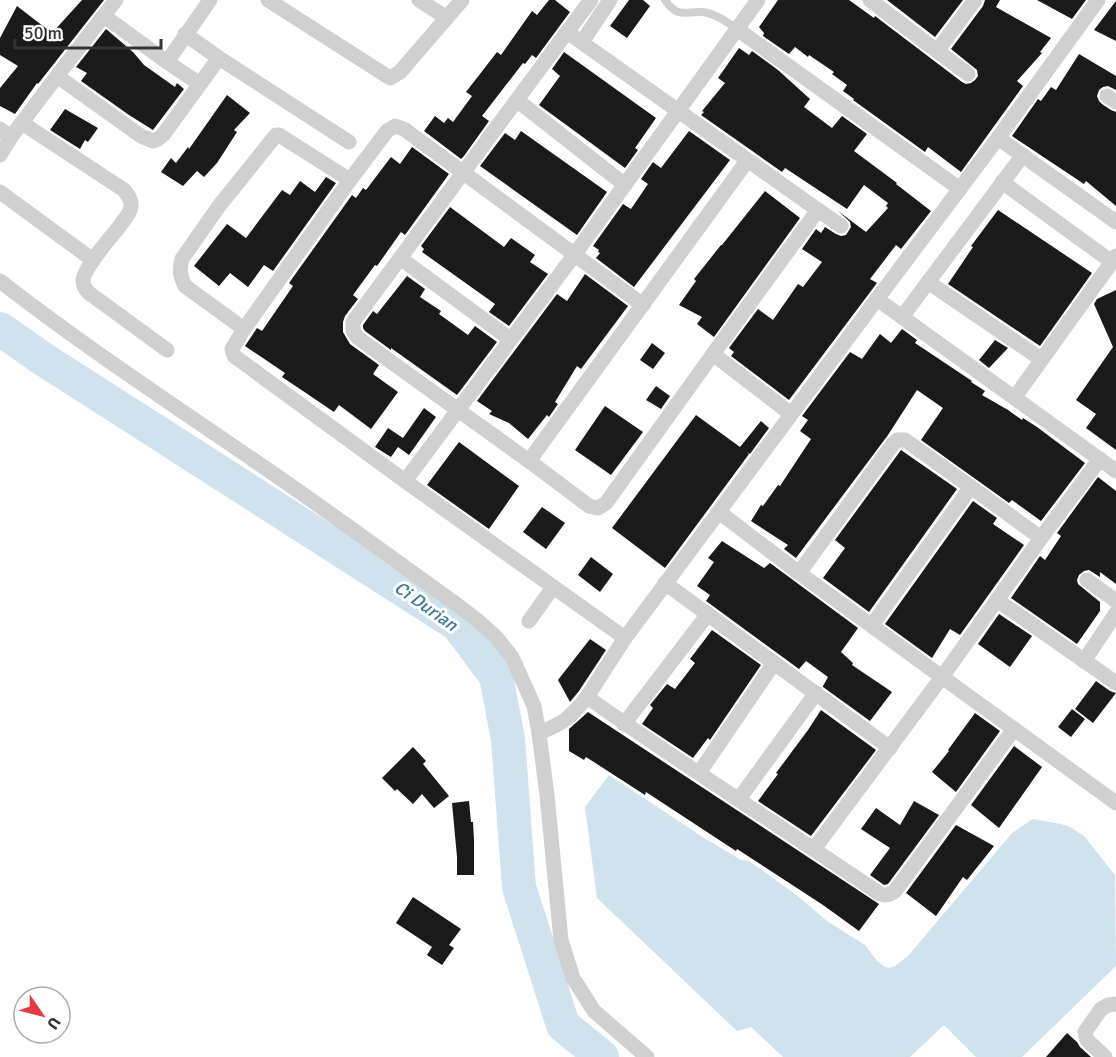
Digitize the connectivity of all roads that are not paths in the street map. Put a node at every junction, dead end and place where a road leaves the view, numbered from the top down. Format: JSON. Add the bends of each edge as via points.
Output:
{"nodes":[{"id":1,"x":116,"y":0,"type":"edge"},
{"id":2,"x":210,"y":0,"type":"edge"},
{"id":3,"x":268,"y":0,"type":"edge"},
{"id":4,"x":419,"y":0,"type":"edge"},
{"id":5,"x":461,"y":0,"type":"edge"},
{"id":6,"x":591,"y":0,"type":"edge"},
{"id":7,"x":610,"y":0,"type":"edge"},
{"id":8,"x":665,"y":0,"type":"edge"},
{"id":9,"x":758,"y":0,"type":"edge"},
{"id":10,"x":870,"y":0,"type":"edge"},
{"id":11,"x":975,"y":0,"type":"edge"},
{"id":12,"x":1098,"y":0,"type":"edge"},
{"id":13,"x":104,"y":16,"type":"junction"},
{"id":14,"x":447,"y":18,"type":"junction"},
{"id":15,"x":737,"y":29,"type":"junction"},
{"id":16,"x":567,"y":32,"type":"junction"},
{"id":17,"x":185,"y":34,"type":"junction"},
{"id":18,"x":582,"y":42,"type":"junction"},
{"id":19,"x":937,"y":51,"type":"junction"},
{"id":20,"x":219,"y":58,"type":"junction"},
{"id":21,"x":167,"y":62,"type":"junction"},
{"id":22,"x":968,"y":74,"type":"dead end"},
{"id":23,"x":57,"y":76,"type":"junction"},
{"id":24,"x":200,"y":84,"type":"junction"},
{"id":25,"x":518,"y":101,"type":"junction"},
{"id":26,"x":678,"y":110,"type":"junction"},
{"id":27,"x":22,"y":123,"type":"junction"},
{"id":28,"x":5,"y":134,"type":"edge"},
{"id":29,"x":998,"y":138,"type":"junction"},
{"id":30,"x":350,"y":142,"type":"dead end"},
{"id":31,"x":0,"y":155,"type":"edge"},
{"id":32,"x":1023,"y":155,"type":"junction"},
{"id":33,"x":747,"y":161,"type":"junction"},
{"id":34,"x":464,"y":174,"type":"junction"},
{"id":35,"x":350,"y":180,"type":"junction"},
{"id":36,"x":1002,"y":182,"type":"junction"},
{"id":37,"x":625,"y":185,"type":"junction"},
{"id":38,"x":960,"y":189,"type":"junction"},
{"id":39,"x":0,"y":192,"type":"edge"},
{"id":40,"x":818,"y":210,"type":"junction"},
{"id":41,"x":1116,"y":222,"type":"edge"},
{"id":42,"x":842,"y":226,"type":"dead end"},
{"id":43,"x":575,"y":254,"type":"junction"},
{"id":44,"x":400,"y":258,"type":"junction"},
{"id":45,"x":1114,"y":259,"type":"edge"},
{"id":46,"x":93,"y":260,"type":"junction"},
{"id":47,"x":0,"y":281,"type":"edge"},
{"id":48,"x":928,"y":282,"type":"junction"},
{"id":49,"x":877,"y":299,"type":"junction"},
{"id":50,"x":644,"y":305,"type":"junction"},
{"id":51,"x":902,"y":317,"type":"junction"},
{"id":52,"x":244,"y":329,"type":"junction"},
{"id":53,"x":510,"y":339,"type":"junction"},
{"id":54,"x":166,"y":350,"type":"dead end"},
{"id":55,"x":713,"y":354,"type":"junction"},
{"id":56,"x":1041,"y":359,"type":"junction"},
{"id":57,"x":1015,"y":397,"type":"junction"},
{"id":58,"x":458,"y":410,"type":"junction"},
{"id":59,"x":791,"y":414,"type":"junction"},
{"id":60,"x":1100,"y":459,"type":"junction"},
{"id":61,"x":529,"y":460,"type":"junction"},
{"id":62,"x":1116,"y":471,"type":"edge"},
{"id":63,"x":405,"y":481,"type":"junction"},
{"id":64,"x":971,"y":487,"type":"junction"},
{"id":65,"x":719,"y":512,"type":"junction"},
{"id":66,"x":1041,"y":538,"type":"junction"},
{"id":67,"x":800,"y":573,"type":"junction"},
{"id":68,"x":1087,"y":580,"type":"dead end"},
{"id":69,"x":665,"y":583,"type":"junction"},
{"id":70,"x":553,"y":587,"type":"junction"},
{"id":71,"x":997,"y":600,"type":"junction"},
{"id":72,"x":1116,"y":601,"type":"edge"},
{"id":73,"x":1116,"y":613,"type":"edge"},
{"id":74,"x":708,"y":614,"type":"junction"},
{"id":75,"x":529,"y":621,"type":"dead end"},
{"id":76,"x":872,"y":625,"type":"junction"},
{"id":77,"x":625,"y":638,"type":"junction"},
{"id":78,"x":1084,"y":661,"type":"junction"},
{"id":79,"x":774,"y":663,"type":"junction"},
{"id":80,"x":942,"y":677,"type":"junction"},
{"id":81,"x":1116,"y":683,"type":"edge"},
{"id":82,"x":816,"y":693,"type":"junction"},
{"id":83,"x":586,"y":697,"type":"junction"},
{"id":84,"x":624,"y":724,"type":"junction"},
{"id":85,"x":1014,"y":729,"type":"junction"},
{"id":86,"x":539,"y":733,"type":"junction"},
{"id":87,"x":890,"y":748,"type":"junction"},
{"id":88,"x":699,"y":773,"type":"junction"},
{"id":89,"x":739,"y":799,"type":"junction"},
{"id":90,"x":1116,"y":803,"type":"edge"},
{"id":91,"x":814,"y":849,"type":"junction"},
{"id":92,"x":1116,"y":1004,"type":"edge"},
{"id":93,"x":1101,"y":1056,"type":"edge"},
{"id":94,"x":646,"y":1057,"type":"edge"}],
"edges":[{"from":1,"to":13,"type":"street"},
{"from":2,"to":17,"type":"street"},
{"from":3,"to":14,"type":"street","via":[[390,78],[400,72]]},
{"from":4,"to":14,"type":"street"},
{"from":5,"to":14,"type":"street"},
{"from":6,"to":16,"type":"street"},
{"from":7,"to":18,"type":"street"},
{"from":8,"to":15,"type":"lane","via":[[675,11],[704,12]]},
{"from":9,"to":15,"type":"street"},
{"from":10,"to":19,"type":"street"},
{"from":11,"to":19,"type":"street"},
{"from":12,"to":29,"type":"street"},
{"from":13,"to":21,"type":"street"},
{"from":13,"to":23,"type":"street"},
{"from":15,"to":26,"type":"street"},
{"from":15,"to":38,"type":"street"},
{"from":16,"to":18,"type":"street"},
{"from":16,"to":25,"type":"street"},
{"from":17,"to":20,"type":"street"},
{"from":17,"to":21,"type":"street"},
{"from":18,"to":26,"type":"street"},
{"from":19,"to":22,"type":"street"},
{"from":20,"to":24,"type":"street"},
{"from":20,"to":30,"type":"street"},
{"from":21,"to":24,"type":"street"},
{"from":23,"to":24,"type":"street","via":[[153,141],[163,135]]},
{"from":23,"to":27,"type":"street"},
{"from":25,"to":34,"type":"street"},
{"from":25,"to":37,"type":"street"},
{"from":26,"to":33,"type":"street"},
{"from":26,"to":37,"type":"street"},
{"from":27,"to":28,"type":"street"},
{"from":27,"to":46,"type":"street","via":[[130,197],[128,215]]},
{"from":28,"to":31,"type":"street"},
{"from":29,"to":32,"type":"street"},
{"from":29,"to":38,"type":"street"},
{"from":32,"to":36,"type":"street"},
{"from":32,"to":41,"type":"street"},
{"from":33,"to":40,"type":"street"},
{"from":33,"to":50,"type":"street"},
{"from":34,"to":35,"type":"street","via":[[395,126]]},
{"from":34,"to":43,"type":"street"},
{"from":34,"to":44,"type":"street"},
{"from":35,"to":52,"type":"street"},
{"from":35,"to":52,"type":"street","via":[[276,135],[219,206],[182,259],[181,278],[186,286]]},
{"from":36,"to":45,"type":"street"},
{"from":36,"to":48,"type":"street"},
{"from":37,"to":43,"type":"street"},
{"from":38,"to":49,"type":"street"},
{"from":39,"to":46,"type":"street"},
{"from":40,"to":42,"type":"street"},
{"from":40,"to":55,"type":"street"},
{"from":43,"to":50,"type":"street"},
{"from":43,"to":53,"type":"street"},
{"from":44,"to":53,"type":"street"},
{"from":44,"to":58,"type":"street","via":[[353,322],[353,331]]},
{"from":45,"to":56,"type":"street"},
{"from":46,"to":54,"type":"street","via":[[84,274],[85,289]]},
{"from":47,"to":86,"type":"street","via":[[477,620],[512,657],[534,706]]},
{"from":48,"to":51,"type":"street"},
{"from":48,"to":56,"type":"street"},
{"from":49,"to":51,"type":"street"},
{"from":49,"to":59,"type":"street"},
{"from":50,"to":61,"type":"street"},
{"from":51,"to":57,"type":"street"},
{"from":52,"to":63,"type":"street","via":[[233,345],[234,356]]},
{"from":53,"to":58,"type":"street"},
{"from":55,"to":59,"type":"street"},
{"from":55,"to":61,"type":"street","via":[[603,506],[589,506]]},
{"from":56,"to":57,"type":"street"},
{"from":57,"to":60,"type":"street"},
{"from":58,"to":61,"type":"street"},
{"from":58,"to":63,"type":"street"},
{"from":59,"to":65,"type":"street"},
{"from":60,"to":62,"type":"street"},
{"from":60,"to":66,"type":"street"},
{"from":63,"to":70,"type":"street"},
{"from":64,"to":66,"type":"street"},
{"from":64,"to":67,"type":"street","via":[[905,440],[897,440]]},
{"from":64,"to":76,"type":"street"},
{"from":65,"to":67,"type":"street"},
{"from":65,"to":69,"type":"street"},
{"from":66,"to":71,"type":"street"},
{"from":67,"to":76,"type":"street"},
{"from":68,"to":72,"type":"street"},
{"from":69,"to":74,"type":"street"},
{"from":69,"to":77,"type":"street"},
{"from":70,"to":75,"type":"street"},
{"from":70,"to":77,"type":"street"},
{"from":71,"to":78,"type":"street"},
{"from":71,"to":80,"type":"street"},
{"from":73,"to":78,"type":"street"},
{"from":74,"to":79,"type":"street"},
{"from":74,"to":84,"type":"street"},
{"from":76,"to":80,"type":"street"},
{"from":77,"to":83,"type":"street"},
{"from":78,"to":81,"type":"street"},
{"from":79,"to":82,"type":"street"},
{"from":79,"to":88,"type":"street"},
{"from":80,"to":85,"type":"street"},
{"from":80,"to":87,"type":"street"},
{"from":82,"to":87,"type":"street"},
{"from":82,"to":89,"type":"street"},
{"from":83,"to":84,"type":"street"},
{"from":83,"to":86,"type":"street","via":[[561,724]]},
{"from":84,"to":88,"type":"street"},
{"from":85,"to":90,"type":"street"},
{"from":85,"to":91,"type":"street","via":[[890,895],[879,894]]},
{"from":86,"to":94,"type":"street","via":[[561,940],[573,978],[594,1011]]},
{"from":87,"to":91,"type":"street"},
{"from":88,"to":89,"type":"street"},
{"from":89,"to":91,"type":"street"},
{"from":92,"to":93,"type":"street","via":[[1101,1009],[1085,1032]]}]}
